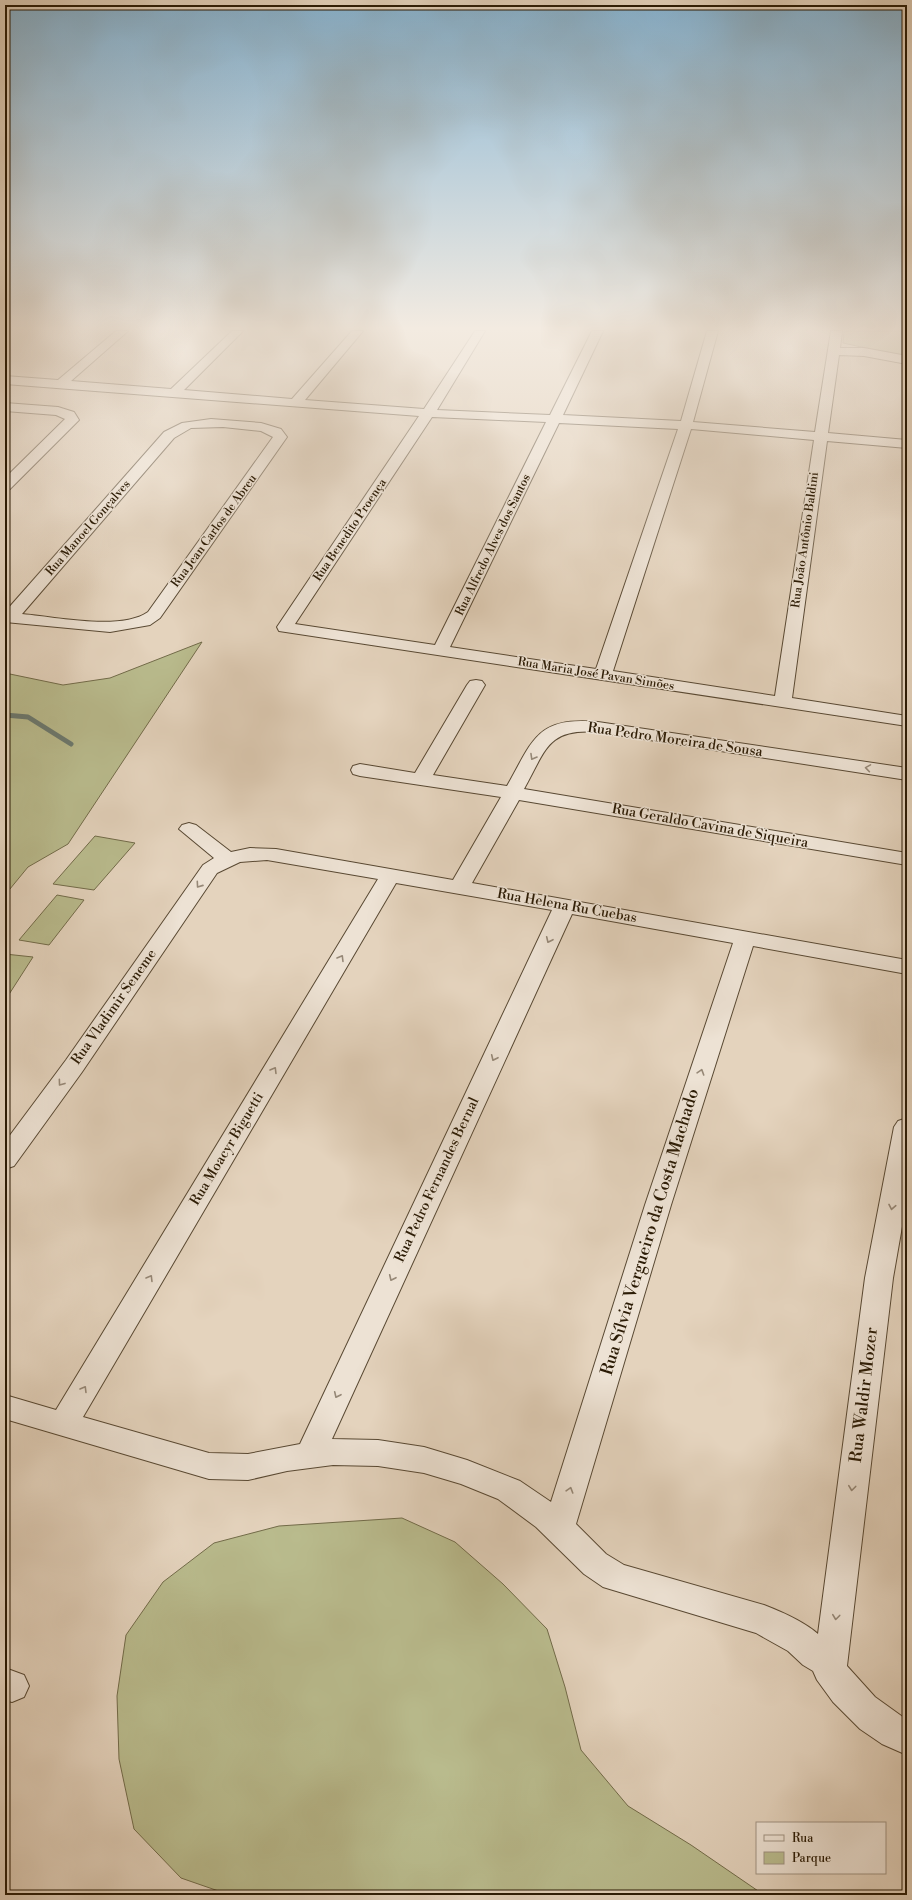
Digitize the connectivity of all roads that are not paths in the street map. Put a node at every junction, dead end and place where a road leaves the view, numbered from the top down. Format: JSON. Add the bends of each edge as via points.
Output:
{"nodes":[{"id":1,"x":554,"y":419,"type":"edge"},
{"id":2,"x":72,"y":420,"type":"edge"},
{"id":3,"x":424,"y":420,"type":"edge"},
{"id":4,"x":569,"y":420,"type":"edge"},
{"id":5,"x":688,"y":420,"type":"edge"},
{"id":6,"x":822,"y":420,"type":"edge"},
{"id":7,"x":234,"y":425,"type":"joint"},
{"id":8,"x":686,"y":425,"type":"junction"},
{"id":9,"x":819,"y":437,"type":"junction"},
{"id":10,"x":907,"y":444,"type":"edge"},
{"id":11,"x":5,"y":486,"type":"edge"},
{"id":12,"x":7,"y":618,"type":"edge"},
{"id":13,"x":285,"y":628,"type":"joint"},
{"id":14,"x":440,"y":651,"type":"junction"},
{"id":15,"x":603,"y":675,"type":"junction"},
{"id":16,"x":476,"y":685,"type":"dead end"},
{"id":17,"x":783,"y":702,"type":"junction"},
{"id":18,"x":907,"y":721,"type":"edge"},
{"id":19,"x":360,"y":770,"type":"dead end"},
{"id":20,"x":907,"y":774,"type":"edge"},
{"id":21,"x":421,"y":779,"type":"junction"},
{"id":22,"x":512,"y":793,"type":"junction"},
{"id":23,"x":189,"y":829,"type":"dead end"},
{"id":24,"x":227,"y":859,"type":"junction"},
{"id":25,"x":907,"y":859,"type":"edge"},
{"id":26,"x":390,"y":876,"type":"junction"},
{"id":27,"x":459,"y":888,"type":"junction"},
{"id":28,"x":565,"y":905,"type":"junction"},
{"id":29,"x":745,"y":938,"type":"junction"},
{"id":30,"x":907,"y":967,"type":"edge"},
{"id":31,"x":907,"y":1128,"type":"edge"},
{"id":32,"x":5,"y":1160,"type":"edge"},
{"id":33,"x":5,"y":1407,"type":"edge"},
{"id":34,"x":64,"y":1423,"type":"junction"},
{"id":35,"x":310,"y":1454,"type":"junction"},
{"id":36,"x":559,"y":1528,"type":"junction"},
{"id":37,"x":831,"y":1664,"type":"junction"},
{"id":38,"x":907,"y":1738,"type":"edge"}],
"edges":[{"from":1,"to":14,"type":"street","name":"Rua Alfredo Alves dos Santos"},
{"from":2,"to":11,"type":"street"},
{"from":3,"to":13,"type":"street","name":"Rua Benedito Proença"},
{"from":4,"to":8,"type":"street"},
{"from":5,"to":8,"type":"street"},
{"from":6,"to":9,"type":"street","name":"Rua João Antônio Baldini"},
{"from":7,"to":12,"type":"street","name":"Rua Manoel Gonçalves","via":[[192,424],[178,428],[169,435]]},
{"from":7,"to":12,"type":"street","name":"Rua Jean Carlos de Abreu","via":[[268,429],[280,437],[154,615],[144,622],[110,627]]},
{"from":8,"to":9,"type":"street"},
{"from":8,"to":15,"type":"street"},
{"from":9,"to":10,"type":"street"},
{"from":9,"to":17,"type":"street","name":"Rua João Antônio Baldini"},
{"from":13,"to":14,"type":"street","name":"Rua Maria José Pavan Simões"},
{"from":14,"to":15,"type":"street","name":"Rua Maria José Pavan Simões"},
{"from":15,"to":17,"type":"street","name":"Rua Maria José Pavan Simões"},
{"from":16,"to":21,"type":"street"},
{"from":17,"to":18,"type":"street","name":"Rua Maria José Pavan Simões"},
{"from":19,"to":21,"type":"street","name":"Rua Geraldo Cavina de Siqueira"},
{"from":20,"to":22,"type":"street","name":"Rua Pedro Moreira de Sousa","one_way":true,"via":[[581,726],[559,730],[543,739]]},
{"from":21,"to":22,"type":"street","name":"Rua Geraldo Cavina de Siqueira"},
{"from":22,"to":25,"type":"street","name":"Rua Geraldo Cavina de Siqueira"},
{"from":22,"to":27,"type":"street","name":"Rua Pedro Moreira de Sousa"},
{"from":23,"to":24,"type":"street"},
{"from":24,"to":26,"type":"street","name":"Rua Helena Ru Cuebas","via":[[248,854],[267,854]]},
{"from":24,"to":32,"type":"street","name":"Rua Vladimir Seneme","one_way":true,"via":[[210,869],[78,1060]]},
{"from":26,"to":27,"type":"street","name":"Rua Helena Ru Cuebas"},
{"from":34,"to":26,"type":"street","name":"Rua Moacyr Biguetti","one_way":true},
{"from":27,"to":28,"type":"street","name":"Rua Helena Ru Cuebas"},
{"from":28,"to":29,"type":"street","name":"Rua Helena Ru Cuebas"},
{"from":28,"to":35,"type":"street","name":"Rua Pedro Fernandes Bernal","one_way":true},
{"from":29,"to":30,"type":"street","name":"Rua Helena Ru Cuebas"},
{"from":36,"to":29,"type":"street","name":"Rua Sílvia Vergueiro da Costa Machado","one_way":true,"via":[[658,1205]]},
{"from":31,"to":37,"type":"street","name":"Rua Waldir Mozer","one_way":true,"via":[[879,1278]]},
{"from":33,"to":34,"type":"street"},
{"from":34,"to":35,"type":"street","via":[[209,1466],[248,1467]]},
{"from":35,"to":36,"type":"street","via":[[378,1453],[424,1460],[467,1473],[509,1490],[547,1516]]},
{"from":36,"to":37,"type":"street","via":[[595,1564],[615,1577],[764,1620],[800,1640]]},
{"from":37,"to":38,"type":"street","via":[[829,1669],[840,1686],[866,1713]]}]}
